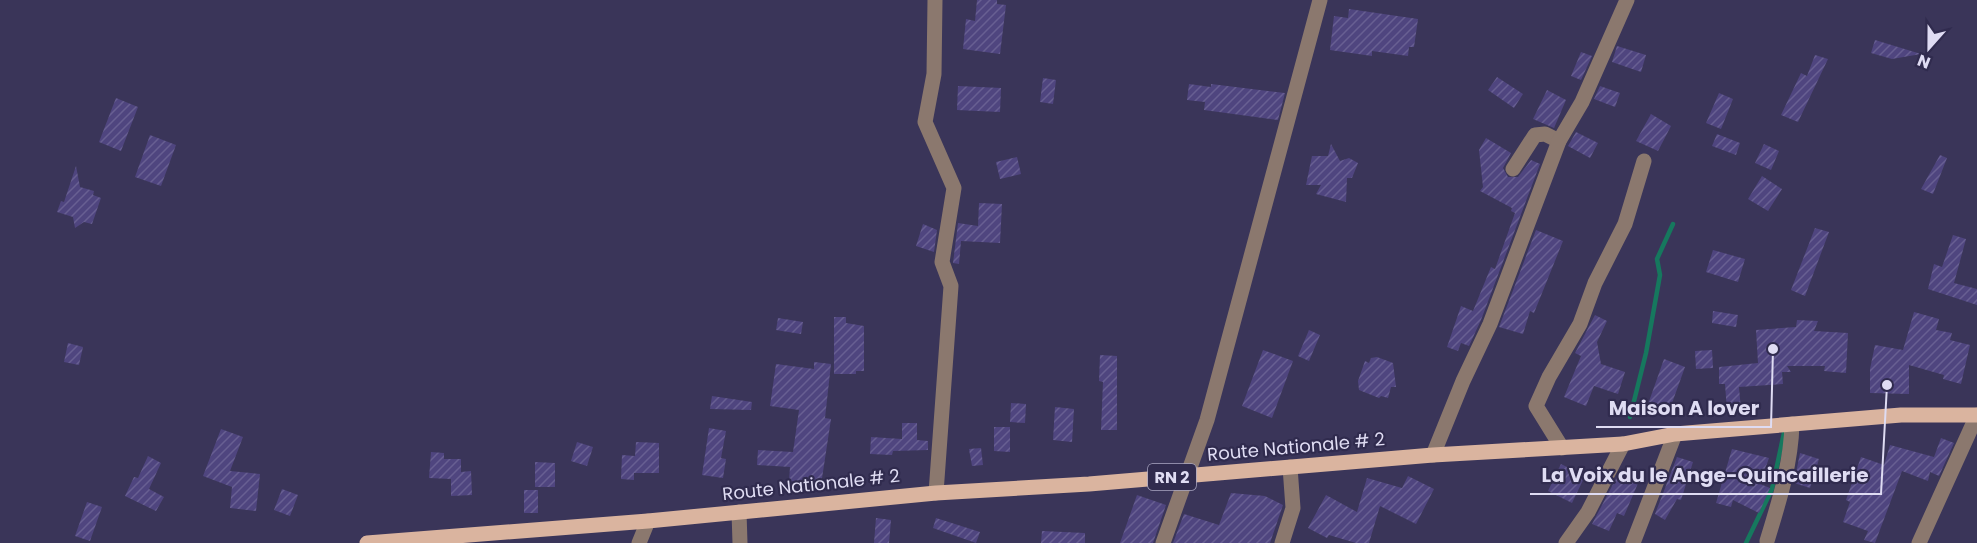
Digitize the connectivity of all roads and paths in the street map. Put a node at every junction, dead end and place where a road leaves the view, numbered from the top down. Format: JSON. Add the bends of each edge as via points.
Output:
{"nodes":[{"id":1,"x":935,"y":0,"type":"edge"},
{"id":2,"x":1320,"y":0,"type":"edge"},
{"id":3,"x":1627,"y":0,"type":"edge"},
{"id":4,"x":1559,"y":141,"type":"junction"},
{"id":5,"x":1644,"y":161,"type":"dead end"},
{"id":6,"x":1513,"y":169,"type":"dead end"},
{"id":7,"x":1977,"y":415,"type":"edge"},
{"id":8,"x":1792,"y":424,"type":"junction"},
{"id":9,"x":1676,"y":434,"type":"junction"},
{"id":10,"x":1623,"y":444,"type":"junction"},
{"id":11,"x":1562,"y":448,"type":"junction"},
{"id":12,"x":1433,"y":454,"type":"junction"},
{"id":13,"x":1290,"y":466,"type":"junction"},
{"id":14,"x":1186,"y":476,"type":"junction"},
{"id":15,"x":936,"y":493,"type":"junction"},
{"id":16,"x":739,"y":512,"type":"junction"},
{"id":17,"x":648,"y":521,"type":"junction"},
{"id":18,"x":1767,"y":541,"type":"dead end"},
{"id":19,"x":367,"y":543,"type":"edge"},
{"id":20,"x":639,"y":543,"type":"edge"},
{"id":21,"x":740,"y":543,"type":"edge"},
{"id":22,"x":1163,"y":543,"type":"edge"},
{"id":23,"x":1281,"y":543,"type":"edge"},
{"id":24,"x":1566,"y":543,"type":"edge"},
{"id":25,"x":1633,"y":543,"type":"edge"},
{"id":26,"x":1920,"y":543,"type":"edge"}],
"edges":[{"from":1,"to":15,"type":"street","via":[[934,74],[925,122],[954,188],[942,262],[951,286]]},
{"from":2,"to":14,"type":"street","via":[[1207,420]]},
{"from":3,"to":4,"type":"street","via":[[1582,102]]},
{"from":4,"to":6,"type":"street","via":[[1545,134],[1535,135]]},
{"from":4,"to":12,"type":"street","via":[[1490,324]]},
{"from":5,"to":11,"type":"street","via":[[1625,224],[1595,283],[1580,324],[1536,406]]},
{"from":7,"to":8,"type":"main road","name":"Route Nationale # 2","number":"RN 2","via":[[1901,415]]},
{"from":7,"to":26,"type":"street"},
{"from":8,"to":9,"type":"main road","name":"Route Nationale # 2","number":"RN 2"},
{"from":8,"to":18,"type":"street","via":[[1782,493]]},
{"from":9,"to":10,"type":"main road","name":"Route Nationale # 2","number":"RN 2"},
{"from":9,"to":25,"type":"street"},
{"from":10,"to":11,"type":"main road","name":"Route Nationale # 2","number":"RN 2"},
{"from":10,"to":24,"type":"street","via":[[1588,512]]},
{"from":11,"to":12,"type":"main road","name":"Route Nationale # 2","number":"RN 2"},
{"from":12,"to":13,"type":"main road","name":"Route Nationale # 2","number":"RN 2"},
{"from":13,"to":14,"type":"main road","name":"Route Nationale # 2","number":"RN 2"},
{"from":13,"to":23,"type":"street","via":[[1293,508]]},
{"from":14,"to":15,"type":"main road","name":"Route Nationale # 2","number":"RN 2"},
{"from":14,"to":22,"type":"street"},
{"from":15,"to":16,"type":"main road","name":"Route Nationale # 2","number":"RN 2"},
{"from":16,"to":17,"type":"main road","name":"Route Nationale # 2","number":"RN 2"},
{"from":16,"to":21,"type":"street"},
{"from":17,"to":19,"type":"main road","name":"Route Nationale # 2","number":"RN 2"},
{"from":17,"to":20,"type":"street"}]}
